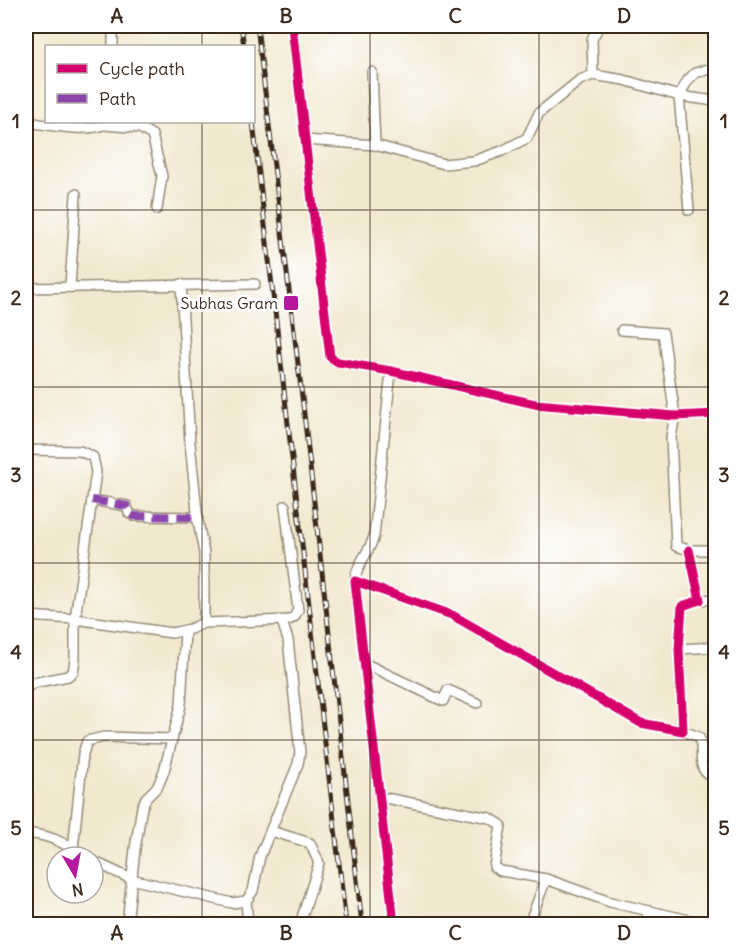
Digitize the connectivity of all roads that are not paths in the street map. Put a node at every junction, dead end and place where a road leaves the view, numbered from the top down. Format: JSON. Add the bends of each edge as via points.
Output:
{"nodes":[{"id":1,"x":113,"y":26,"type":"edge"},
{"id":2,"x":292,"y":26,"type":"edge"},
{"id":3,"x":599,"y":26,"type":"edge"},
{"id":4,"x":113,"y":45,"type":"edge"},
{"id":5,"x":716,"y":67,"type":"edge"},
{"id":6,"x":372,"y":72,"type":"dead end"},
{"id":7,"x":593,"y":75,"type":"junction"},
{"id":8,"x":679,"y":96,"type":"junction"},
{"id":9,"x":716,"y":103,"type":"edge"},
{"id":10,"x":26,"y":122,"type":"edge"},
{"id":11,"x":107,"y":123,"type":"edge"},
{"id":12,"x":305,"y":140,"type":"junction"},
{"id":13,"x":375,"y":145,"type":"junction"},
{"id":14,"x":76,"y":194,"type":"dead end"},
{"id":15,"x":157,"y":209,"type":"dead end"},
{"id":16,"x":689,"y":210,"type":"dead end"},
{"id":17,"x":182,"y":284,"type":"junction"},
{"id":18,"x":255,"y":284,"type":"dead end"},
{"id":19,"x":70,"y":287,"type":"junction"},
{"id":20,"x":26,"y":288,"type":"edge"},
{"id":21,"x":622,"y":330,"type":"dead end"},
{"id":22,"x":391,"y":371,"type":"junction"},
{"id":23,"x":716,"y":414,"type":"edge"},
{"id":24,"x":675,"y":416,"type":"junction"},
{"id":25,"x":27,"y":448,"type":"edge"},
{"id":26,"x":92,"y":500,"type":"junction"},
{"id":27,"x":285,"y":506,"type":"dead end"},
{"id":28,"x":198,"y":517,"type":"junction"},
{"id":29,"x":689,"y":550,"type":"junction"},
{"id":30,"x":716,"y":550,"type":"edge"},
{"id":31,"x":355,"y":581,"type":"junction"},
{"id":32,"x":716,"y":599,"type":"edge"},
{"id":33,"x":700,"y":600,"type":"junction"},
{"id":34,"x":26,"y":616,"type":"edge"},
{"id":35,"x":75,"y":619,"type":"junction"},
{"id":36,"x":282,"y":621,"type":"junction"},
{"id":37,"x":204,"y":623,"type":"junction"},
{"id":38,"x":185,"y":630,"type":"junction"},
{"id":39,"x":716,"y":647,"type":"edge"},
{"id":40,"x":679,"y":649,"type":"junction"},
{"id":41,"x":364,"y":663,"type":"junction"},
{"id":42,"x":26,"y":688,"type":"edge"},
{"id":43,"x":477,"y":703,"type":"dead end"},
{"id":44,"x":683,"y":731,"type":"junction"},
{"id":45,"x":172,"y":739,"type":"junction"},
{"id":46,"x":716,"y":778,"type":"edge"},
{"id":47,"x":380,"y":797,"type":"junction"},
{"id":48,"x":270,"y":831,"type":"junction"},
{"id":49,"x":26,"y":834,"type":"edge"},
{"id":50,"x":66,"y":845,"type":"edge"},
{"id":51,"x":74,"y":845,"type":"edge"},
{"id":52,"x":105,"y":867,"type":"edge"},
{"id":53,"x":131,"y":879,"type":"junction"},
{"id":54,"x":546,"y":879,"type":"junction"},
{"id":55,"x":246,"y":901,"type":"junction"},
{"id":56,"x":650,"y":911,"type":"junction"},
{"id":57,"x":127,"y":924,"type":"edge"},
{"id":58,"x":248,"y":924,"type":"edge"},
{"id":59,"x":300,"y":924,"type":"edge"},
{"id":60,"x":394,"y":924,"type":"edge"},
{"id":61,"x":529,"y":924,"type":"edge"},
{"id":62,"x":647,"y":924,"type":"edge"},
{"id":63,"x":706,"y":924,"type":"edge"}],
"edges":[{"from":1,"to":4,"type":"street"},
{"from":2,"to":12,"type":"street"},
{"from":3,"to":7,"type":"street","via":[[592,39]]},
{"from":5,"to":8,"type":"street","via":[[695,73]]},
{"from":6,"to":13,"type":"street"},
{"from":7,"to":8,"type":"street"},
{"from":7,"to":13,"type":"street","via":[[580,80],[539,113],[527,138],[474,161],[444,164]]},
{"from":8,"to":9,"type":"street"},
{"from":8,"to":16,"type":"street"},
{"from":10,"to":11,"type":"street","via":[[90,129]]},
{"from":11,"to":15,"type":"street","via":[[140,128],[152,135],[162,176]]},
{"from":12,"to":13,"type":"street"},
{"from":12,"to":22,"type":"street","via":[[330,357],[338,362]]},
{"from":14,"to":19,"type":"street"},
{"from":17,"to":18,"type":"street"},
{"from":17,"to":19,"type":"street"},
{"from":17,"to":28,"type":"street"},
{"from":19,"to":20,"type":"street"},
{"from":21,"to":24,"type":"street","via":[[663,333]]},
{"from":22,"to":24,"type":"street","via":[[536,404]]},
{"from":22,"to":31,"type":"street","via":[[374,536]]},
{"from":23,"to":24,"type":"street"},
{"from":24,"to":29,"type":"street","via":[[671,437],[676,546]]},
{"from":25,"to":26,"type":"street","via":[[80,451],[93,457],[96,472]]},
{"from":26,"to":28,"type":"street","via":[[127,506],[134,516]]},
{"from":26,"to":35,"type":"street"},
{"from":27,"to":36,"type":"street","via":[[297,610],[294,617]]},
{"from":28,"to":37,"type":"street","via":[[204,553]]},
{"from":29,"to":30,"type":"street"},
{"from":29,"to":33,"type":"street"},
{"from":31,"to":41,"type":"street"},
{"from":31,"to":44,"type":"street","via":[[452,615],[641,723]]},
{"from":32,"to":33,"type":"street"},
{"from":33,"to":40,"type":"street","via":[[682,606]]},
{"from":34,"to":35,"type":"street"},
{"from":35,"to":38,"type":"street","via":[[172,633]]},
{"from":35,"to":42,"type":"street","via":[[73,672]]},
{"from":36,"to":37,"type":"street"},
{"from":36,"to":48,"type":"street","via":[[288,640],[300,752]]},
{"from":37,"to":38,"type":"street"},
{"from":38,"to":45,"type":"street","via":[[181,705]]},
{"from":39,"to":40,"type":"street"},
{"from":40,"to":44,"type":"street"},
{"from":41,"to":43,"type":"street","via":[[442,701],[448,690]]},
{"from":41,"to":47,"type":"street"},
{"from":44,"to":46,"type":"street","via":[[699,737],[702,768],[707,776]]},
{"from":45,"to":51,"type":"street","via":[[104,737],[87,741]]},
{"from":45,"to":53,"type":"street","via":[[158,786],[142,807]]},
{"from":47,"to":54,"type":"street","via":[[490,818],[501,825],[494,867]]},
{"from":47,"to":60,"type":"street"},
{"from":48,"to":55,"type":"street","via":[[253,891]]},
{"from":48,"to":59,"type":"street","via":[[310,843],[319,863]]},
{"from":49,"to":50,"type":"street","via":[[38,833]]},
{"from":52,"to":53,"type":"street"},
{"from":53,"to":55,"type":"street","via":[[232,903]]},
{"from":53,"to":57,"type":"street"},
{"from":54,"to":56,"type":"street","via":[[610,902]]},
{"from":54,"to":61,"type":"street"},
{"from":55,"to":58,"type":"street"},
{"from":56,"to":62,"type":"street"},
{"from":56,"to":63,"type":"street"}]}
